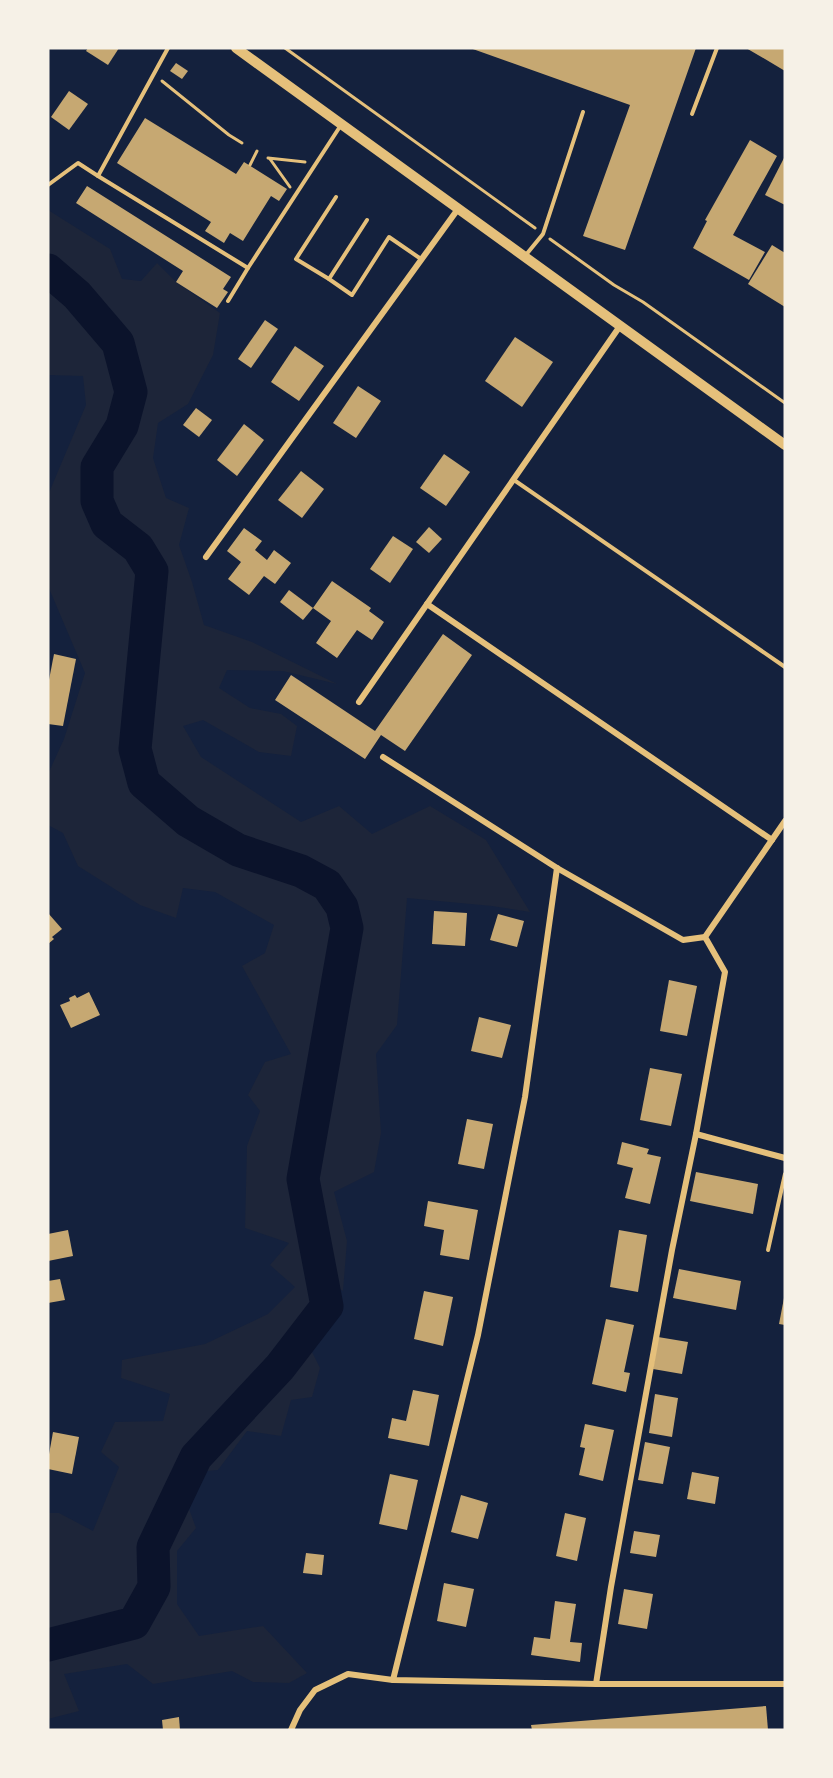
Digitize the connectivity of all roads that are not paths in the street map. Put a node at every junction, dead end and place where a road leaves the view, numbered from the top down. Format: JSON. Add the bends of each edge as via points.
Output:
{"nodes":[{"id":1,"x":168,"y":48,"type":"edge"},
{"id":2,"x":236,"y":48,"type":"edge"},
{"id":3,"x":717,"y":48,"type":"edge"},
{"id":4,"x":583,"y":112,"type":"dead end"},
{"id":5,"x":692,"y":114,"type":"dead end"},
{"id":6,"x":341,"y":124,"type":"junction"},
{"id":7,"x":98,"y":176,"type":"junction"},
{"id":8,"x":48,"y":184,"type":"edge"},
{"id":9,"x":336,"y":197,"type":"dead end"},
{"id":10,"x":458,"y":209,"type":"junction"},
{"id":11,"x":367,"y":220,"type":"dead end"},
{"id":12,"x":524,"y":257,"type":"junction"},
{"id":13,"x":422,"y":260,"type":"junction"},
{"id":14,"x":248,"y":268,"type":"junction"},
{"id":15,"x":328,"y":279,"type":"junction"},
{"id":16,"x":228,"y":301,"type":"dead end"},
{"id":17,"x":621,"y":326,"type":"junction"},
{"id":18,"x":785,"y":445,"type":"edge"},
{"id":19,"x":514,"y":479,"type":"junction"},
{"id":20,"x":206,"y":557,"type":"dead end"},
{"id":21,"x":428,"y":604,"type":"junction"},
{"id":22,"x":785,"y":667,"type":"edge"},
{"id":23,"x":359,"y":702,"type":"dead end"},
{"id":24,"x":383,"y":757,"type":"dead end"},
{"id":25,"x":785,"y":821,"type":"edge"},
{"id":26,"x":772,"y":840,"type":"junction"},
{"id":27,"x":557,"y":868,"type":"junction"},
{"id":28,"x":705,"y":937,"type":"junction"},
{"id":29,"x":696,"y":1134,"type":"junction"},
{"id":30,"x":785,"y":1158,"type":"edge"},
{"id":31,"x":785,"y":1174,"type":"edge"},
{"id":32,"x":768,"y":1250,"type":"dead end"},
{"id":33,"x":393,"y":1680,"type":"junction"},
{"id":34,"x":597,"y":1684,"type":"junction"},
{"id":35,"x":785,"y":1684,"type":"edge"},
{"id":36,"x":291,"y":1730,"type":"edge"}],
"edges":[{"from":1,"to":7,"type":"lane"},
{"from":2,"to":6,"type":"street"},
{"from":3,"to":5,"type":"lane"},
{"from":4,"to":12,"type":"lane","via":[[543,234]]},
{"from":6,"to":10,"type":"street"},
{"from":6,"to":14,"type":"lane"},
{"from":7,"to":8,"type":"lane","via":[[78,163]]},
{"from":7,"to":14,"type":"lane"},
{"from":9,"to":15,"type":"lane","via":[[296,259]]},
{"from":10,"to":12,"type":"street"},
{"from":10,"to":13,"type":"street"},
{"from":11,"to":15,"type":"lane"},
{"from":12,"to":17,"type":"street"},
{"from":13,"to":15,"type":"lane","via":[[389,237],[352,295]]},
{"from":13,"to":20,"type":"street"},
{"from":14,"to":16,"type":"lane"},
{"from":17,"to":18,"type":"street"},
{"from":17,"to":19,"type":"street"},
{"from":19,"to":21,"type":"street"},
{"from":19,"to":22,"type":"lane"},
{"from":21,"to":23,"type":"street"},
{"from":21,"to":26,"type":"street"},
{"from":24,"to":27,"type":"street"},
{"from":25,"to":26,"type":"street"},
{"from":26,"to":28,"type":"street"},
{"from":27,"to":28,"type":"street","via":[[683,940]]},
{"from":27,"to":33,"type":"street","via":[[525,1097],[478,1335]]},
{"from":28,"to":29,"type":"street","via":[[725,972]]},
{"from":29,"to":30,"type":"street"},
{"from":29,"to":34,"type":"street","via":[[610,1587]]},
{"from":31,"to":32,"type":"lane"},
{"from":33,"to":34,"type":"street"},
{"from":33,"to":36,"type":"street","via":[[348,1674],[315,1690]]},
{"from":34,"to":35,"type":"street"}]}
